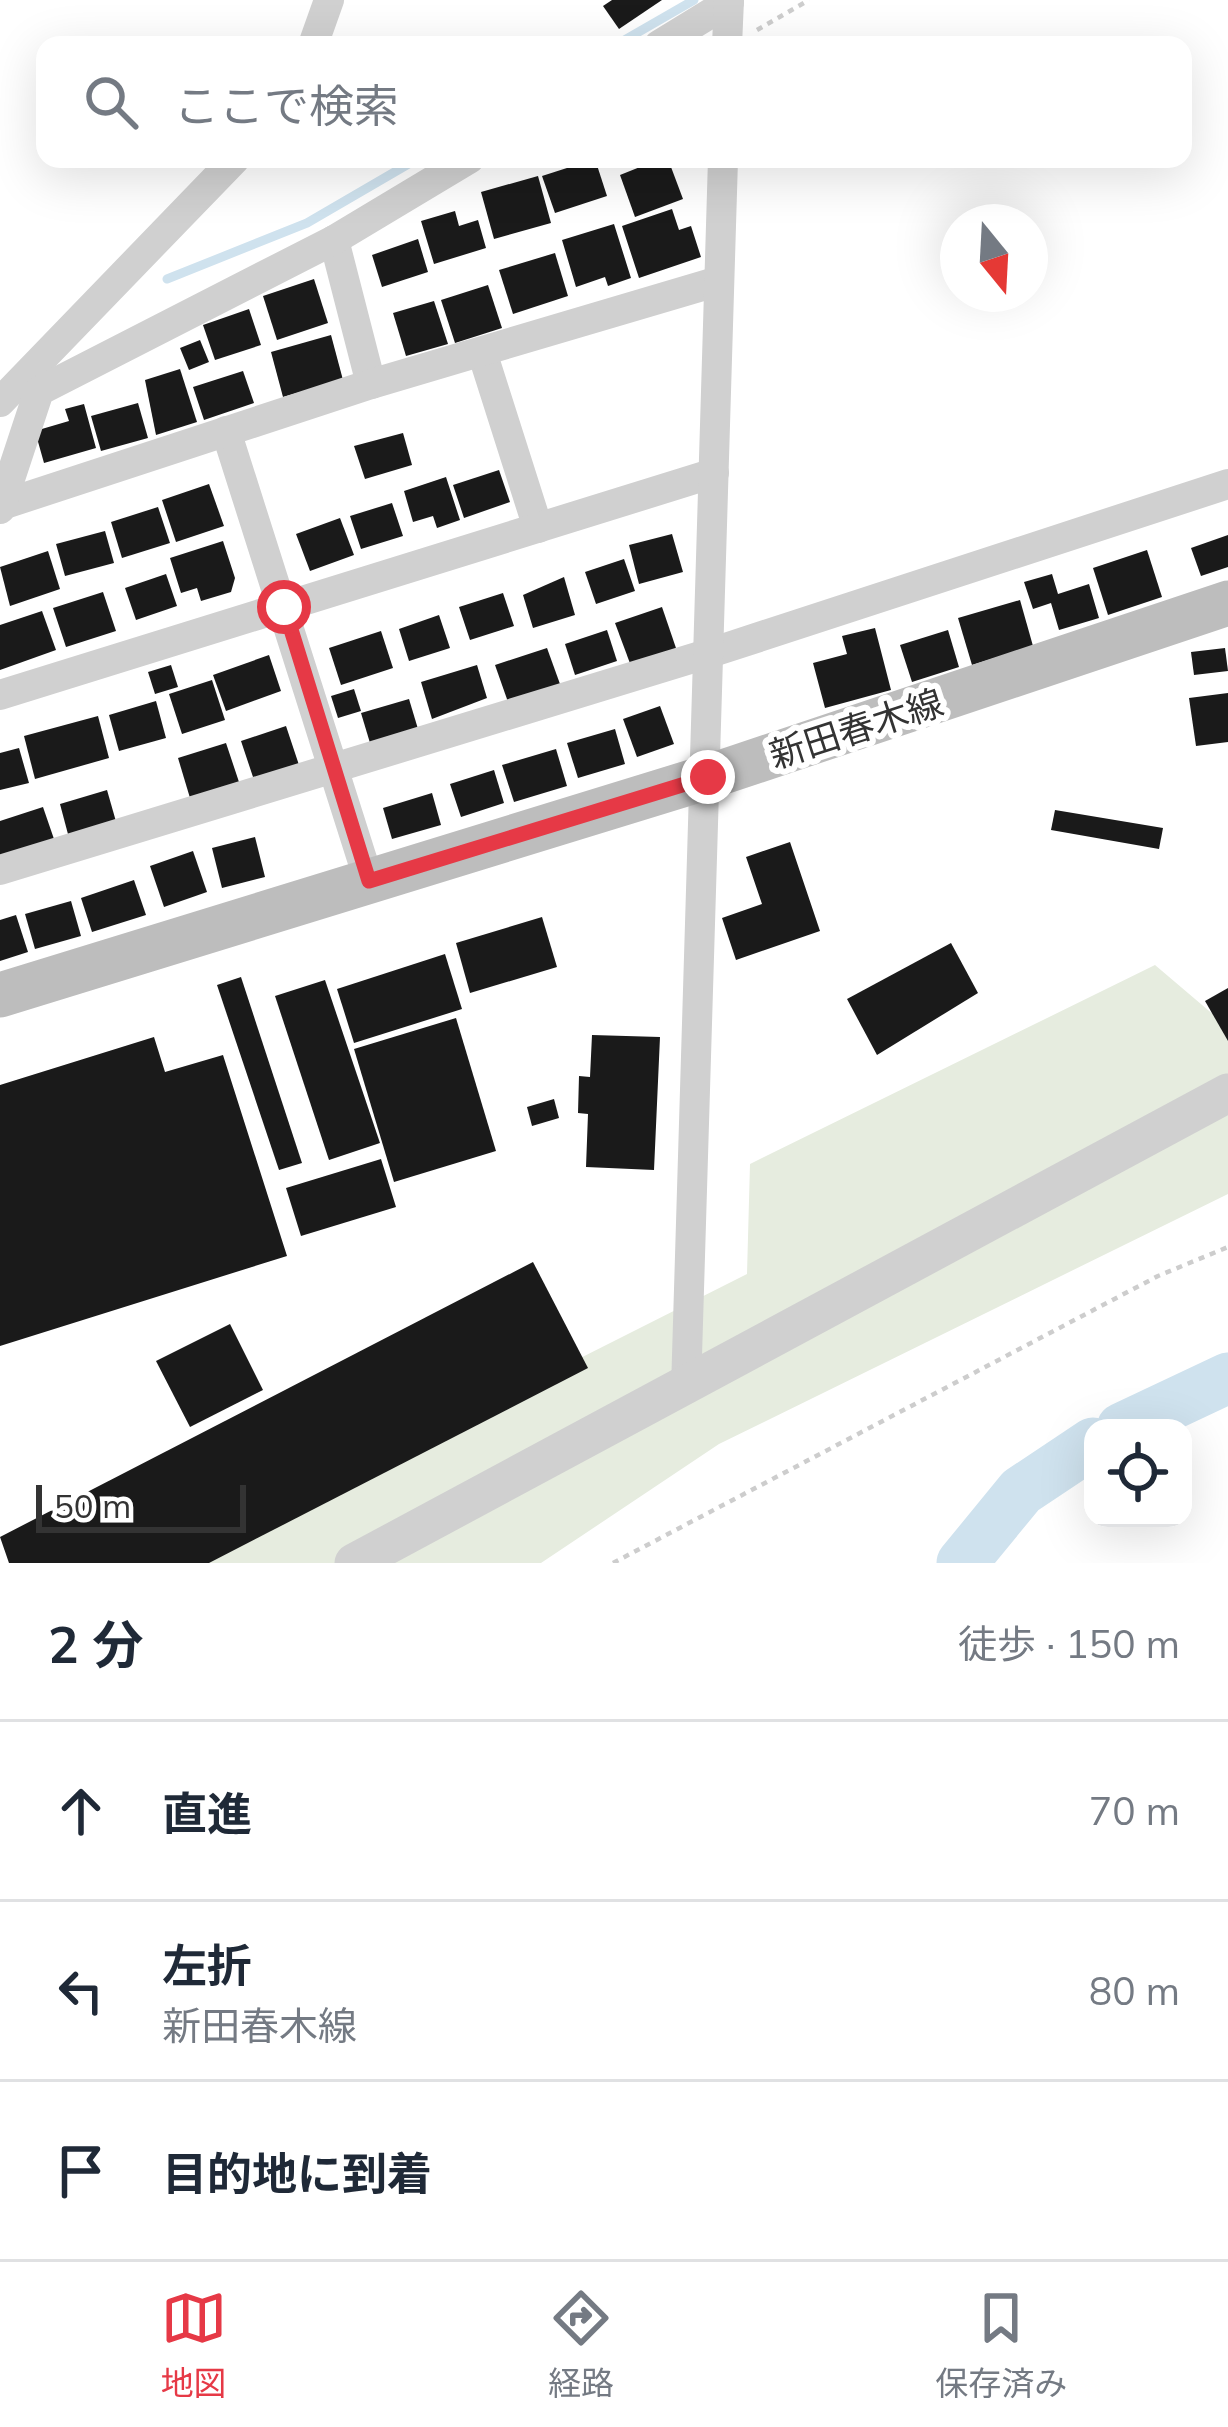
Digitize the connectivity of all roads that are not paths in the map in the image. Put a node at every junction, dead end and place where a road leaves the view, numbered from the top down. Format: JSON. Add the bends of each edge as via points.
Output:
{"nodes":[{"id":1,"x":329,"y":0,"type":"edge"},
{"id":2,"x":729,"y":1,"type":"edge"},
{"id":3,"x":316,"y":36,"type":"edge"},
{"id":4,"x":673,"y":36,"type":"edge"},
{"id":5,"x":739,"y":36,"type":"edge"},
{"id":6,"x":226,"y":168,"type":"edge"},
{"id":7,"x":454,"y":168,"type":"edge"},
{"id":8,"x":723,"y":168,"type":"edge"},
{"id":9,"x":334,"y":240,"type":"junction"},
{"id":10,"x":718,"y":281,"type":"junction"},
{"id":11,"x":482,"y":352,"type":"junction"},
{"id":12,"x":371,"y":384,"type":"junction"},
{"id":13,"x":0,"y":402,"type":"edge"},
{"id":14,"x":0,"y":416,"type":"edge"},
{"id":15,"x":226,"y":430,"type":"junction"},
{"id":16,"x":16,"y":467,"type":"junction"},
{"id":17,"x":714,"y":472,"type":"junction"},
{"id":18,"x":1228,"y":484,"type":"edge"},
{"id":19,"x":1,"y":507,"type":"edge"},
{"id":20,"x":538,"y":528,"type":"junction"},
{"id":21,"x":1228,"y":603,"type":"edge"},
{"id":22,"x":284,"y":607,"type":"junction"},
{"id":23,"x":710,"y":653,"type":"junction"},
{"id":24,"x":0,"y":695,"type":"edge"},
{"id":25,"x":335,"y":767,"type":"junction"},
{"id":26,"x":708,"y":777,"type":"junction"},
{"id":27,"x":0,"y":870,"type":"edge"},
{"id":28,"x":369,"y":881,"type":"junction"},
{"id":29,"x":0,"y":995,"type":"edge"},
{"id":30,"x":1228,"y":1093,"type":"edge"},
{"id":31,"x":686,"y":1389,"type":"junction"},
{"id":32,"x":354,"y":1563,"type":"edge"}],
"edges":[{"from":1,"to":3,"type":"street"},
{"from":2,"to":4,"type":"street"},
{"from":2,"to":5,"type":"street"},
{"from":6,"to":13,"type":"street"},
{"from":7,"to":9,"type":"street"},
{"from":8,"to":10,"type":"street"},
{"from":9,"to":12,"type":"street"},
{"from":9,"to":16,"type":"street","via":[[39,391]]},
{"from":10,"to":11,"type":"street"},
{"from":10,"to":17,"type":"street"},
{"from":11,"to":12,"type":"street"},
{"from":11,"to":20,"type":"street"},
{"from":12,"to":15,"type":"street"},
{"from":14,"to":16,"type":"street"},
{"from":15,"to":19,"type":"street"},
{"from":15,"to":22,"type":"street"},
{"from":16,"to":19,"type":"street"},
{"from":17,"to":20,"type":"street"},
{"from":17,"to":23,"type":"street"},
{"from":18,"to":23,"type":"street"},
{"from":20,"to":22,"type":"street"},
{"from":21,"to":26,"type":"main road","name":"新田春木線"},
{"from":22,"to":24,"type":"street"},
{"from":22,"to":25,"type":"street"},
{"from":23,"to":25,"type":"street"},
{"from":23,"to":26,"type":"street"},
{"from":25,"to":27,"type":"street"},
{"from":25,"to":28,"type":"street"},
{"from":26,"to":28,"type":"main road","name":"新田春木線"},
{"from":26,"to":31,"type":"street"},
{"from":28,"to":29,"type":"main road","name":"新田春木線"},
{"from":30,"to":31,"type":"street"},
{"from":31,"to":32,"type":"street"}]}
